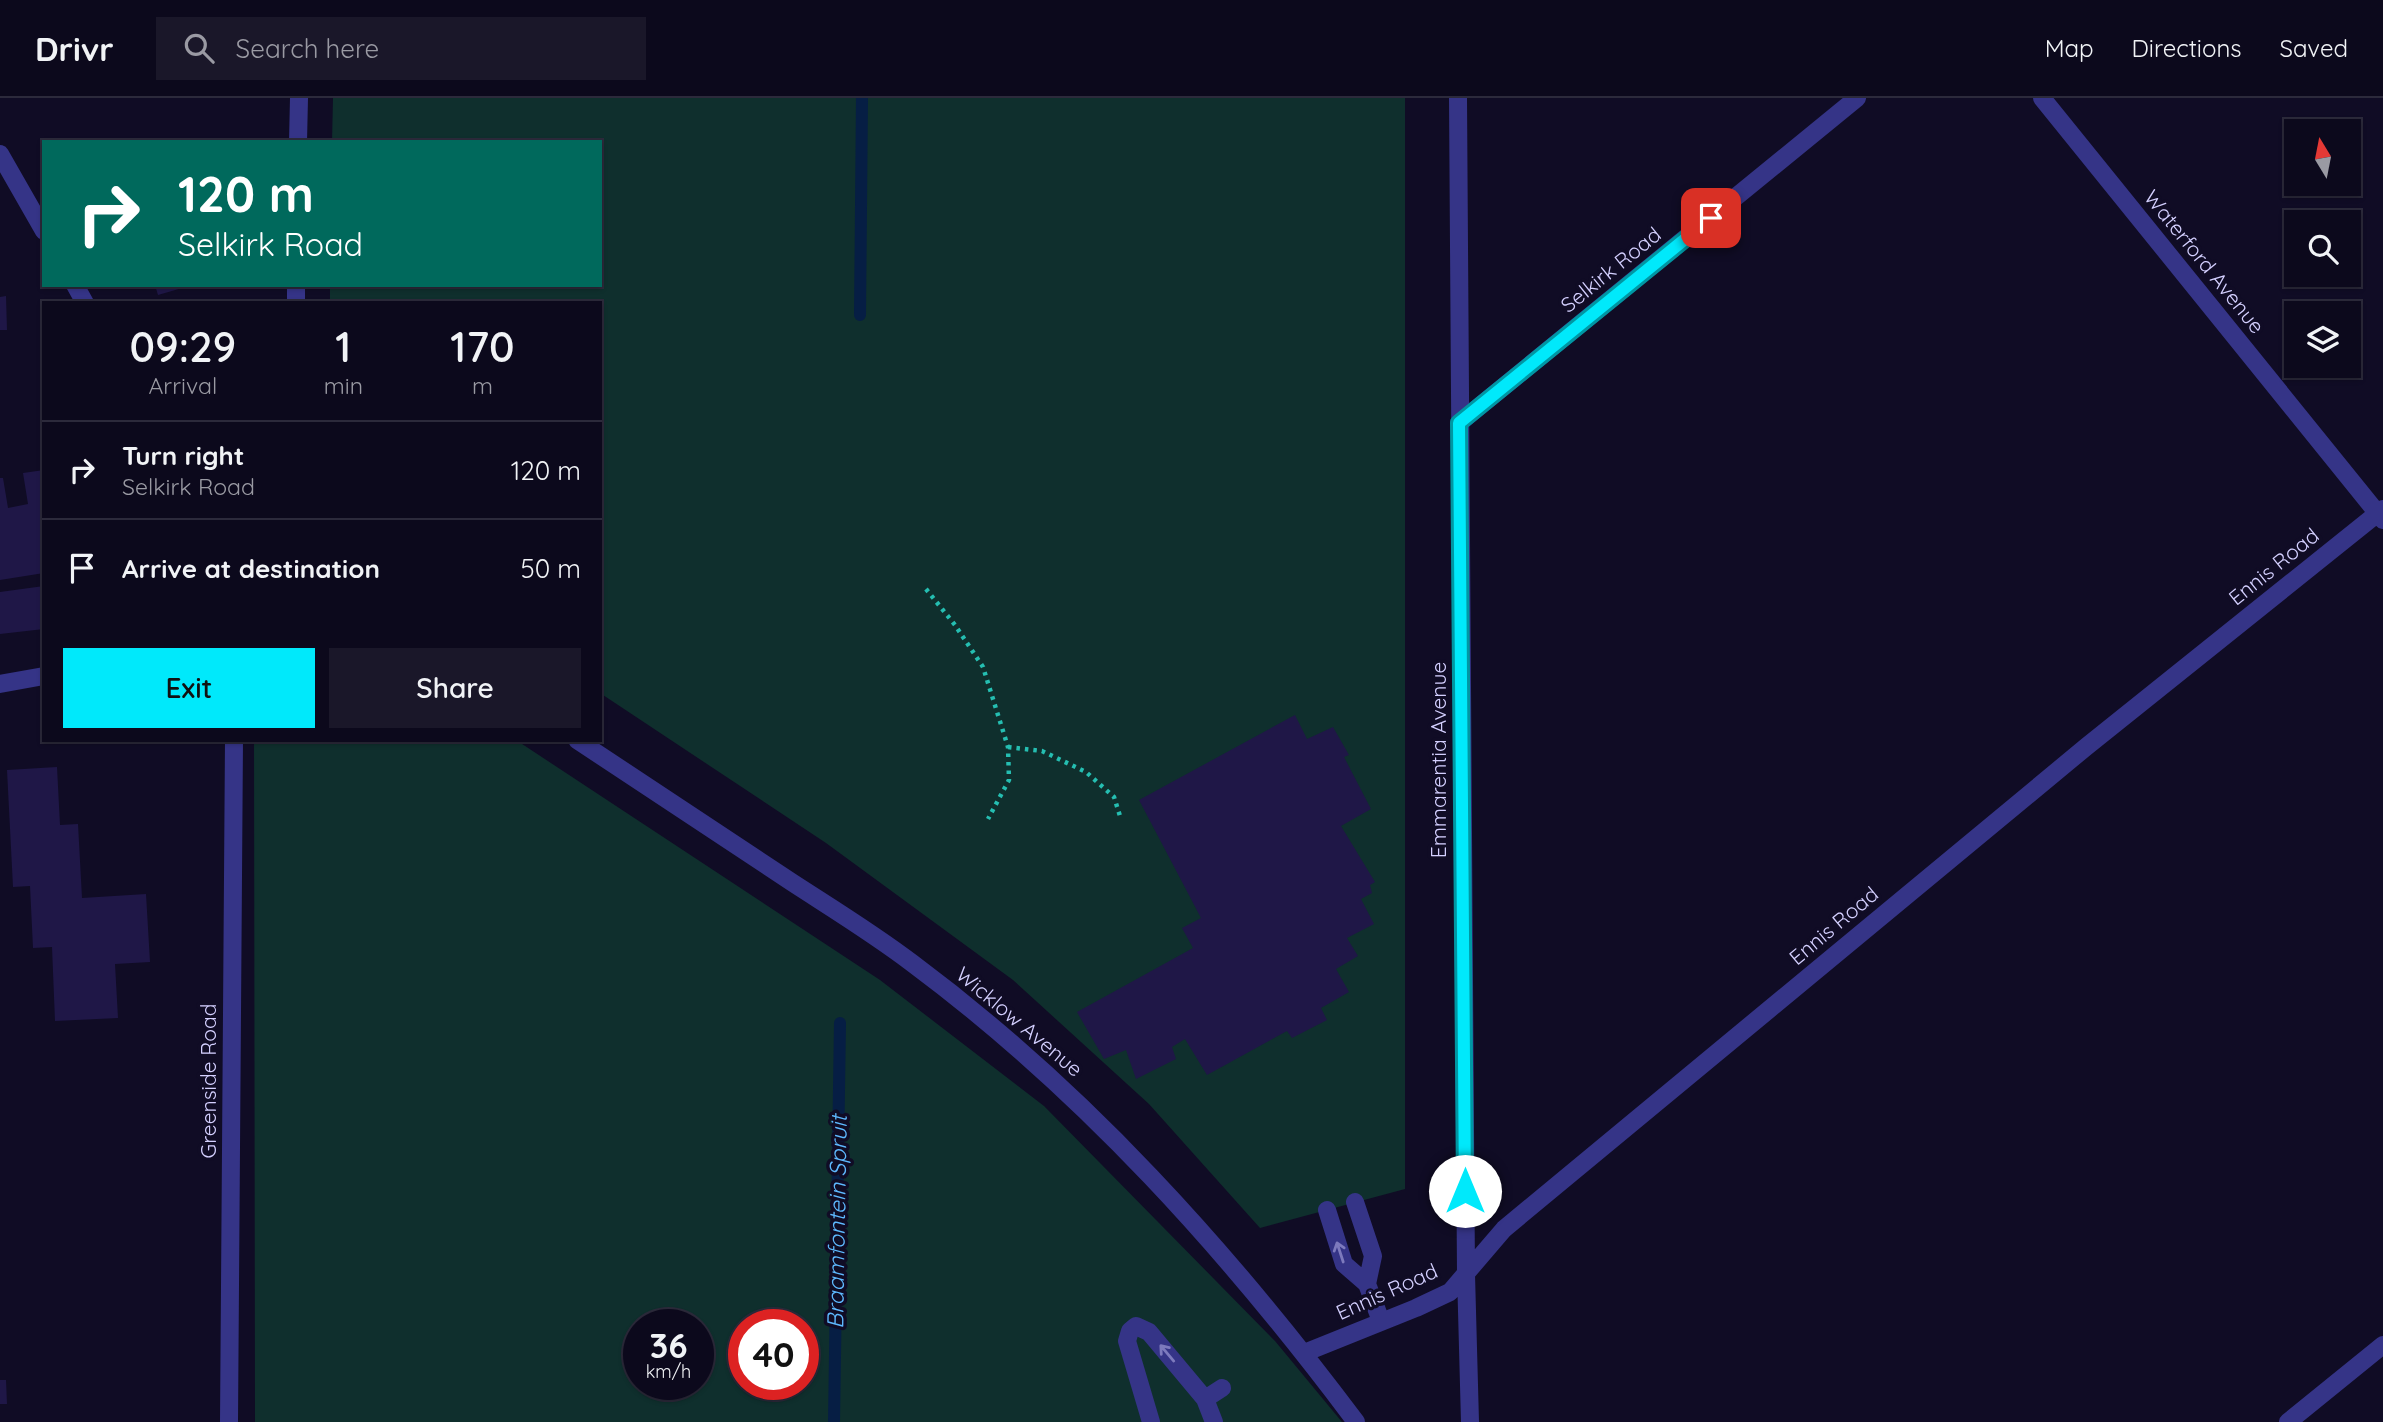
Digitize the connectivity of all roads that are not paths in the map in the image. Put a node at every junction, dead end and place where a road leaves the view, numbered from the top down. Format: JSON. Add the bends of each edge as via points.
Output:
{"nodes":[{"id":1,"x":299,"y":98,"type":"edge"},
{"id":2,"x":1458,"y":98,"type":"edge"},
{"id":3,"x":1857,"y":98,"type":"edge"},
{"id":4,"x":2042,"y":98,"type":"edge"},
{"id":5,"x":298,"y":140,"type":"edge"},
{"id":6,"x":0,"y":154,"type":"edge"},
{"id":7,"x":42,"y":228,"type":"edge"},
{"id":8,"x":1459,"y":423,"type":"junction"},
{"id":9,"x":2381,"y":514,"type":"edge"},
{"id":10,"x":42,"y":676,"type":"edge"},
{"id":11,"x":0,"y":684,"type":"edge"},
{"id":12,"x":234,"y":742,"type":"edge"},
{"id":13,"x":580,"y":742,"type":"edge"},
{"id":14,"x":1355,"y":1202,"type":"dead end"},
{"id":15,"x":1327,"y":1210,"type":"dead end"},
{"id":16,"x":1466,"y":1274,"type":"junction"},
{"id":17,"x":1367,"y":1284,"type":"junction"},
{"id":18,"x":1381,"y":1321,"type":"junction"},
{"id":19,"x":2383,"y":1345,"type":"edge"},
{"id":20,"x":1304,"y":1353,"type":"junction"},
{"id":21,"x":1222,"y":1388,"type":"dead end"},
{"id":22,"x":1205,"y":1399,"type":"junction"},
{"id":23,"x":229,"y":1422,"type":"edge"},
{"id":24,"x":1151,"y":1422,"type":"edge"},
{"id":25,"x":1214,"y":1422,"type":"edge"},
{"id":26,"x":1356,"y":1422,"type":"edge"},
{"id":27,"x":1470,"y":1422,"type":"edge"},
{"id":28,"x":2288,"y":1422,"type":"edge"}],
"edges":[{"from":1,"to":5,"type":"street"},
{"from":2,"to":8,"type":"street","name":"Emmarentia Avenue"},
{"from":3,"to":8,"type":"street","name":"Selkirk Road"},
{"from":4,"to":9,"type":"street","name":"Waterford Avenue"},
{"from":6,"to":7,"type":"street"},
{"from":8,"to":16,"type":"street","name":"Emmarentia Avenue"},
{"from":9,"to":16,"type":"street","name":"Ennis Road","via":[[2086,747],[1504,1229]]},
{"from":10,"to":11,"type":"street"},
{"from":12,"to":23,"type":"street","name":"Greenside Road"},
{"from":13,"to":20,"type":"street","name":"Wicklow Avenue","via":[[911,962],[1000,1032],[1156,1180]]},
{"from":14,"to":17,"type":"street","via":[[1373,1256]]},
{"from":17,"to":15,"type":"street","one_way":true,"via":[[1344,1264]]},
{"from":16,"to":18,"type":"street","name":"Ennis Road","via":[[1450,1292]]},
{"from":16,"to":27,"type":"street","name":"Emmarentia Avenue"},
{"from":17,"to":18,"type":"street"},
{"from":18,"to":20,"type":"street","name":"Ennis Road"},
{"from":19,"to":28,"type":"street"},
{"from":20,"to":26,"type":"street","name":"Wicklow Avenue"},
{"from":21,"to":22,"type":"street"},
{"from":22,"to":24,"type":"street","one_way":true,"via":[[1149,1332],[1136,1326],[1127,1341]]},
{"from":22,"to":25,"type":"street"}]}
